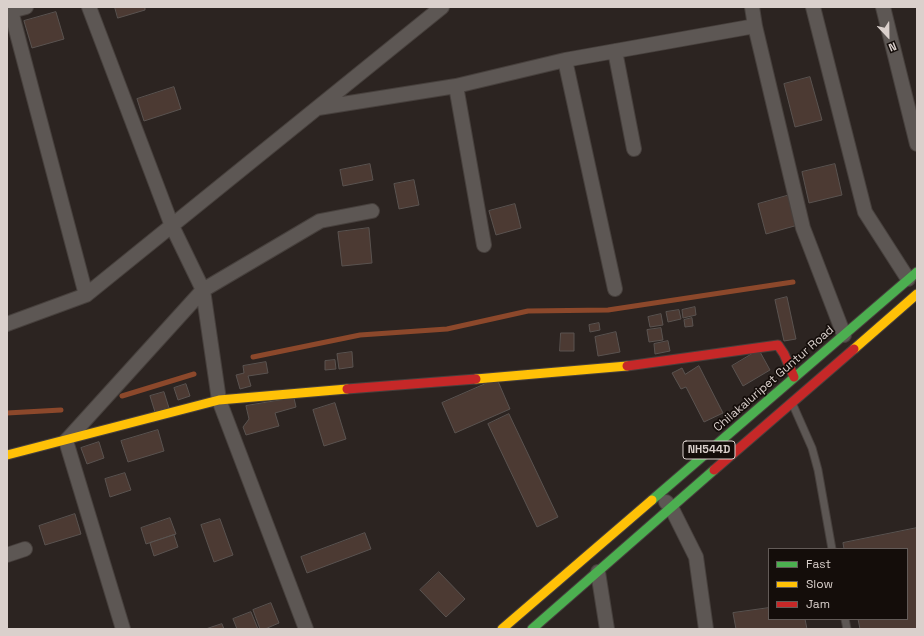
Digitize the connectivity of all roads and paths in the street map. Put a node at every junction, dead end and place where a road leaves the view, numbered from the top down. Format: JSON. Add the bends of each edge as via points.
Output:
{"nodes":[{"id":1,"x":26,"y":7,"type":"edge"},
{"id":2,"x":89,"y":7,"type":"edge"},
{"id":3,"x":442,"y":7,"type":"edge"},
{"id":4,"x":752,"y":7,"type":"edge"},
{"id":5,"x":813,"y":7,"type":"edge"},
{"id":6,"x":883,"y":7,"type":"edge"},
{"id":7,"x":9,"y":10,"type":"edge"},
{"id":8,"x":755,"y":26,"type":"junction"},
{"id":9,"x":615,"y":51,"type":"junction"},
{"id":10,"x":565,"y":60,"type":"junction"},
{"id":11,"x":456,"y":86,"type":"junction"},
{"id":12,"x":318,"y":108,"type":"junction"},
{"id":13,"x":917,"y":144,"type":"edge"},
{"id":14,"x":634,"y":149,"type":"dead end"},
{"id":15,"x":372,"y":211,"type":"dead end"},
{"id":16,"x":172,"y":226,"type":"junction"},
{"id":17,"x":484,"y":245,"type":"dead end"},
{"id":18,"x":913,"y":276,"type":"edge"},
{"id":19,"x":615,"y":289,"type":"dead end"},
{"id":20,"x":203,"y":290,"type":"junction"},
{"id":21,"x":917,"y":294,"type":"edge"},
{"id":22,"x":86,"y":295,"type":"junction"},
{"id":23,"x":7,"y":324,"type":"edge"},
{"id":24,"x":844,"y":334,"type":"junction"},
{"id":25,"x":794,"y":377,"type":"junction"},
{"id":26,"x":219,"y":400,"type":"junction"},
{"id":27,"x":792,"y":402,"type":"junction"},
{"id":28,"x":66,"y":441,"type":"junction"},
{"id":29,"x":7,"y":455,"type":"edge"},
{"id":30,"x":659,"y":494,"type":"junction"},
{"id":31,"x":671,"y":507,"type":"junction"},
{"id":32,"x":832,"y":548,"type":"edge"},
{"id":33,"x":25,"y":549,"type":"dead end"},
{"id":34,"x":7,"y":555,"type":"edge"},
{"id":35,"x":598,"y":572,"type":"junction"},
{"id":36,"x":123,"y":629,"type":"edge"},
{"id":37,"x":306,"y":629,"type":"edge"},
{"id":38,"x":502,"y":629,"type":"edge"},
{"id":39,"x":532,"y":629,"type":"edge"},
{"id":40,"x":606,"y":629,"type":"edge"},
{"id":41,"x":706,"y":629,"type":"edge"}],
"edges":[{"from":1,"to":7,"type":"street"},
{"from":2,"to":16,"type":"street"},
{"from":3,"to":12,"type":"street"},
{"from":4,"to":8,"type":"street"},
{"from":5,"to":18,"type":"street","via":[[864,212]]},
{"from":6,"to":13,"type":"street"},
{"from":7,"to":22,"type":"street"},
{"from":8,"to":9,"type":"street"},
{"from":8,"to":24,"type":"street","via":[[802,228]]},
{"from":9,"to":10,"type":"street"},
{"from":9,"to":14,"type":"street"},
{"from":10,"to":11,"type":"street"},
{"from":10,"to":19,"type":"street"},
{"from":11,"to":12,"type":"street"},
{"from":11,"to":17,"type":"street"},
{"from":12,"to":16,"type":"street"},
{"from":15,"to":20,"type":"street","via":[[320,221]]},
{"from":16,"to":20,"type":"street"},
{"from":16,"to":22,"type":"street"},
{"from":18,"to":24,"type":"main road","name":"Chilakaluripet Guntur Road","number":"NH544D"},
{"from":20,"to":26,"type":"street"},
{"from":20,"to":28,"type":"street"},
{"from":21,"to":27,"type":"main road","number":"NH544D"},
{"from":22,"to":23,"type":"street"},
{"from":24,"to":25,"type":"main road","name":"Chilakaluripet Guntur Road","number":"NH544D"},
{"from":25,"to":26,"type":"main road","via":[[778,345],[617,367]]},
{"from":25,"to":30,"type":"main road","name":"Chilakaluripet Guntur Road","number":"NH544D"},
{"from":26,"to":28,"type":"main road"},
{"from":26,"to":37,"type":"street"},
{"from":27,"to":31,"type":"main road","number":"NH544D"},
{"from":27,"to":32,"type":"lane","via":[[812,448]]},
{"from":28,"to":29,"type":"main road"},
{"from":28,"to":36,"type":"street"},
{"from":30,"to":31,"type":"street"},
{"from":30,"to":38,"type":"main road","name":"Chilakaluripet Guntur Road","number":"NH544D"},
{"from":31,"to":35,"type":"main road","number":"NH544D"},
{"from":31,"to":41,"type":"street","via":[[696,557]]},
{"from":33,"to":34,"type":"street"},
{"from":35,"to":39,"type":"main road","number":"NH544D"},
{"from":35,"to":40,"type":"street"}]}
